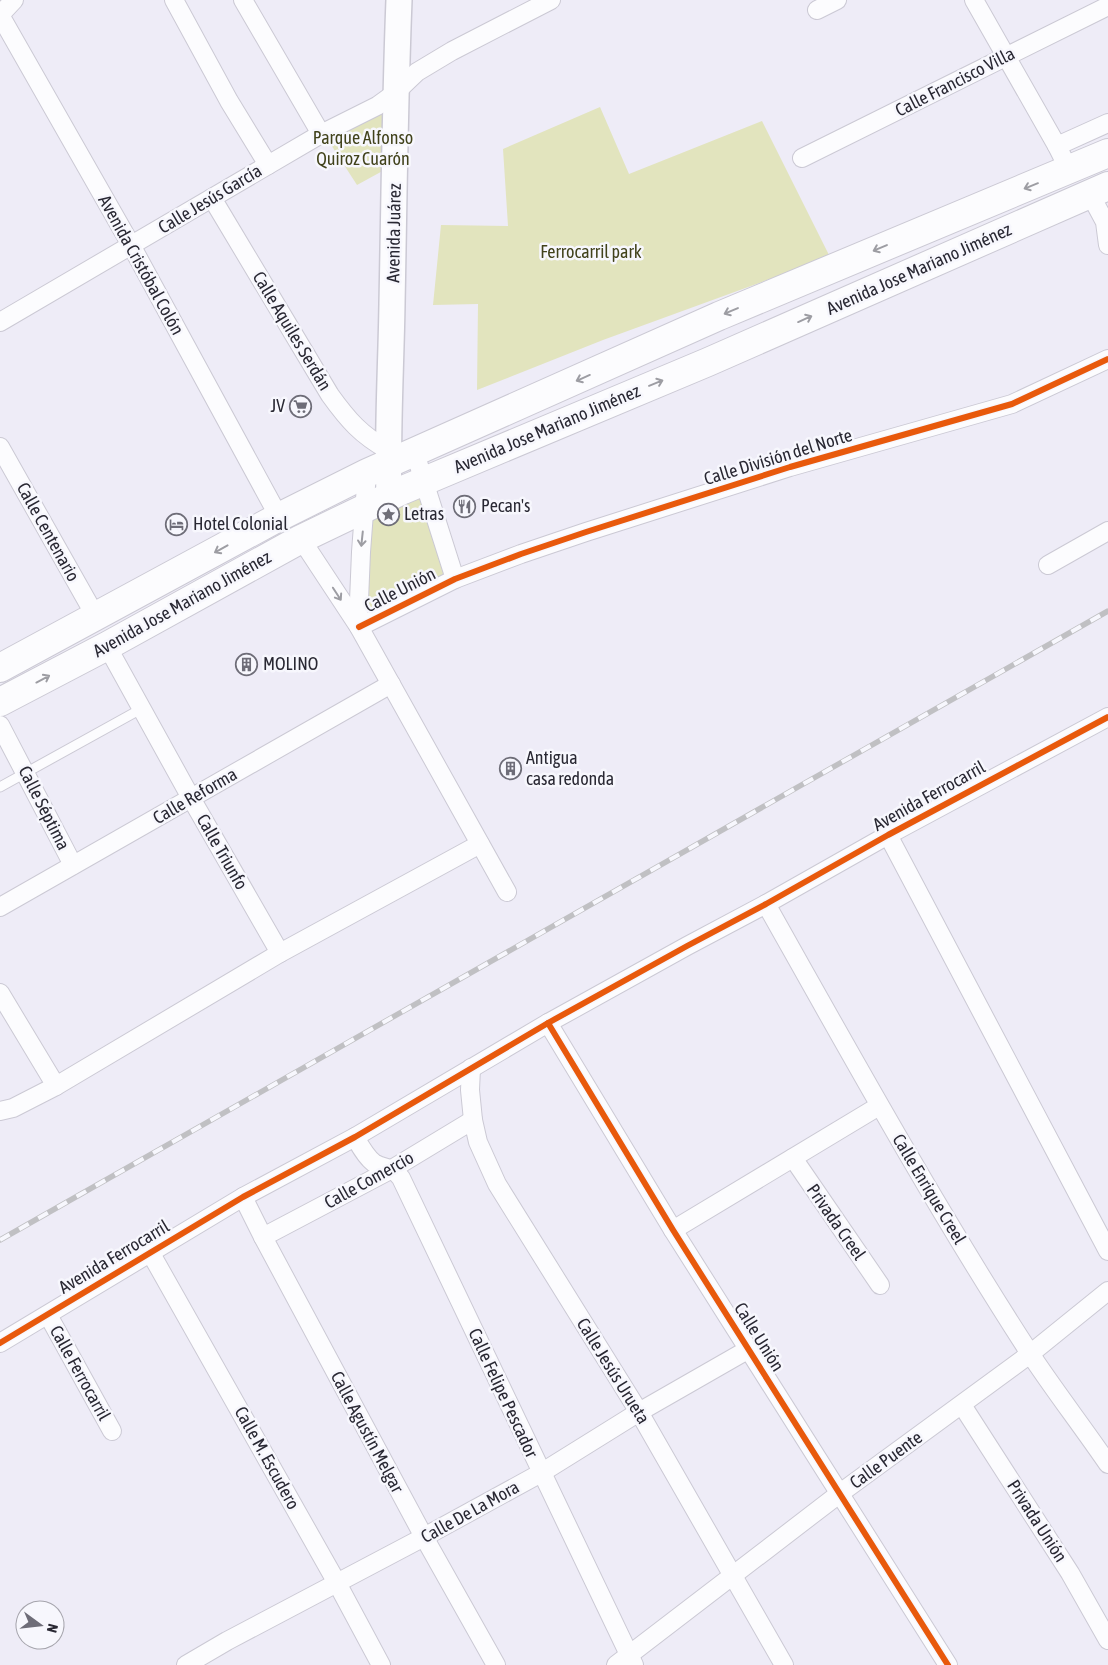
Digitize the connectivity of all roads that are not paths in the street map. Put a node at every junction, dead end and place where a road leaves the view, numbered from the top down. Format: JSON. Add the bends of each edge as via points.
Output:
{"nodes":[{"id":1,"x":14,"y":0,"type":"edge"},
{"id":2,"x":174,"y":0,"type":"edge"},
{"id":3,"x":243,"y":0,"type":"edge"},
{"id":4,"x":400,"y":0,"type":"edge"},
{"id":5,"x":551,"y":0,"type":"edge"},
{"id":6,"x":837,"y":0,"type":"edge"},
{"id":7,"x":974,"y":0,"type":"edge"},
{"id":8,"x":1108,"y":6,"type":"edge"},
{"id":9,"x":817,"y":10,"type":"dead end"},
{"id":10,"x":0,"y":15,"type":"edge"},
{"id":11,"x":1006,"y":56,"type":"junction"},
{"id":12,"x":395,"y":93,"type":"junction"},
{"id":13,"x":1108,"y":123,"type":"edge"},
{"id":14,"x":320,"y":134,"type":"junction"},
{"id":15,"x":1057,"y":146,"type":"junction"},
{"id":16,"x":1108,"y":154,"type":"edge"},
{"id":17,"x":802,"y":158,"type":"dead end"},
{"id":18,"x":268,"y":164,"type":"junction"},
{"id":19,"x":1069,"y":170,"type":"junction"},
{"id":20,"x":1099,"y":190,"type":"edge"},
{"id":21,"x":212,"y":198,"type":"junction"},
{"id":22,"x":1106,"y":224,"type":"edge"},
{"id":23,"x":131,"y":245,"type":"junction"},
{"id":24,"x":1108,"y":245,"type":"edge"},
{"id":25,"x":0,"y":322,"type":"edge"},
{"id":26,"x":1108,"y":359,"type":"edge"},
{"id":27,"x":0,"y":447,"type":"edge"},
{"id":28,"x":415,"y":453,"type":"junction"},
{"id":29,"x":381,"y":463,"type":"junction"},
{"id":30,"x":425,"y":480,"type":"junction"},
{"id":31,"x":377,"y":503,"type":"junction"},
{"id":32,"x":279,"y":517,"type":"junction"},
{"id":33,"x":1108,"y":531,"type":"edge"},
{"id":34,"x":301,"y":539,"type":"junction"},
{"id":35,"x":1048,"y":565,"type":"dead end"},
{"id":36,"x":455,"y":579,"type":"junction"},
{"id":37,"x":96,"y":617,"type":"junction"},
{"id":38,"x":358,"y":626,"type":"junction"},
{"id":39,"x":107,"y":646,"type":"junction"},
{"id":40,"x":0,"y":668,"type":"edge"},
{"id":41,"x":391,"y":684,"type":"junction"},
{"id":42,"x":0,"y":702,"type":"edge"},
{"id":43,"x":141,"y":709,"type":"junction"},
{"id":44,"x":1108,"y":717,"type":"edge"},
{"id":45,"x":0,"y":724,"type":"edge"},
{"id":46,"x":25,"y":772,"type":"junction"},
{"id":47,"x":0,"y":786,"type":"edge"},
{"id":48,"x":191,"y":798,"type":"junction"},
{"id":49,"x":888,"y":835,"type":"junction"},
{"id":50,"x":480,"y":844,"type":"junction"},
{"id":51,"x":73,"y":865,"type":"junction"},
{"id":52,"x":507,"y":892,"type":"dead end"},
{"id":53,"x":766,"y":904,"type":"junction"},
{"id":54,"x":0,"y":907,"type":"edge"},
{"id":55,"x":280,"y":953,"type":"junction"},
{"id":56,"x":0,"y":993,"type":"edge"},
{"id":57,"x":548,"y":1023,"type":"junction"},
{"id":58,"x":471,"y":1068,"type":"junction"},
{"id":59,"x":56,"y":1086,"type":"junction"},
{"id":60,"x":879,"y":1106,"type":"junction"},
{"id":61,"x":0,"y":1111,"type":"edge"},
{"id":62,"x":473,"y":1120,"type":"junction"},
{"id":63,"x":355,"y":1137,"type":"junction"},
{"id":64,"x":793,"y":1158,"type":"junction"},
{"id":65,"x":392,"y":1169,"type":"junction"},
{"id":66,"x":243,"y":1197,"type":"junction"},
{"id":67,"x":673,"y":1230,"type":"junction"},
{"id":68,"x":263,"y":1237,"type":"junction"},
{"id":69,"x":1108,"y":1251,"type":"edge"},
{"id":70,"x":150,"y":1252,"type":"junction"},
{"id":71,"x":880,"y":1285,"type":"dead end"},
{"id":72,"x":1108,"y":1291,"type":"edge"},
{"id":73,"x":48,"y":1315,"type":"junction"},
{"id":74,"x":0,"y":1343,"type":"edge"},
{"id":75,"x":749,"y":1349,"type":"junction"},
{"id":76,"x":1030,"y":1354,"type":"junction"},
{"id":77,"x":962,"y":1405,"type":"junction"},
{"id":78,"x":639,"y":1412,"type":"junction"},
{"id":79,"x":112,"y":1431,"type":"dead end"},
{"id":80,"x":1108,"y":1464,"type":"edge"},
{"id":81,"x":542,"y":1473,"type":"junction"},
{"id":82,"x":839,"y":1494,"type":"junction"},
{"id":83,"x":424,"y":1537,"type":"junction"},
{"id":84,"x":734,"y":1576,"type":"junction"},
{"id":85,"x":337,"y":1582,"type":"junction"},
{"id":86,"x":1108,"y":1640,"type":"edge"},
{"id":87,"x":627,"y":1662,"type":"edge"},
{"id":88,"x":186,"y":1665,"type":"edge"},
{"id":89,"x":381,"y":1665,"type":"edge"},
{"id":90,"x":496,"y":1665,"type":"edge"},
{"id":91,"x":784,"y":1665,"type":"edge"},
{"id":92,"x":948,"y":1665,"type":"edge"}],
"edges":[{"from":1,"to":10,"type":"street"},
{"from":2,"to":18,"type":"street","via":[[229,101]]},
{"from":3,"to":14,"type":"street"},
{"from":4,"to":12,"type":"main road","name":"Avenida Juárez"},
{"from":5,"to":12,"type":"street","name":"Calle Jesús García","via":[[432,63]]},
{"from":6,"to":9,"type":"street"},
{"from":7,"to":11,"type":"street"},
{"from":8,"to":11,"type":"street","name":"Calle Francisco Villa"},
{"from":10,"to":23,"type":"street","name":"Avenida Cristóbal Colón"},
{"from":11,"to":15,"type":"street"},
{"from":11,"to":17,"type":"street","name":"Calle Francisco Villa"},
{"from":12,"to":14,"type":"street","name":"Calle Jesús García"},
{"from":12,"to":29,"type":"main road","name":"Avenida Juárez"},
{"from":13,"to":15,"type":"street"},
{"from":14,"to":18,"type":"street","name":"Calle Jesús García"},
{"from":15,"to":19,"type":"street"},
{"from":16,"to":19,"type":"highway","name":"Avenida Jose Mariano Jiménez"},
{"from":18,"to":21,"type":"street","name":"Calle Jesús García"},
{"from":19,"to":28,"type":"highway","name":"Avenida Jose Mariano Jiménez","one_way":true,"via":[[719,316]]},
{"from":20,"to":22,"type":"street"},
{"from":30,"to":20,"type":"highway","name":"Avenida Jose Mariano Jiménez","one_way":true,"via":[[717,358]]},
{"from":21,"to":23,"type":"street","name":"Calle Jesús García"},
{"from":21,"to":29,"type":"street","name":"Calle Aquiles Serdán","via":[[330,395],[345,416],[373,442]]},
{"from":22,"to":24,"type":"street"},
{"from":23,"to":25,"type":"street","name":"Calle Jesús García"},
{"from":23,"to":32,"type":"street","name":"Avenida Cristóbal Colón"},
{"from":26,"to":36,"type":"street","name":"Calle División del Norte","via":[[1012,404],[763,476],[586,532]]},
{"from":27,"to":37,"type":"street","name":"Calle Centenario"},
{"from":28,"to":29,"type":"highway","name":"Avenida Jose Mariano Jiménez"},
{"from":28,"to":30,"type":"street","name":"Calle Unión"},
{"from":29,"to":31,"type":"main road","name":"Calle Unión"},
{"from":29,"to":32,"type":"highway","name":"Avenida Jose Mariano Jiménez"},
{"from":30,"to":31,"type":"highway","name":"Avenida Jose Mariano Jiménez"},
{"from":30,"to":36,"type":"street","name":"Calle Unión"},
{"from":31,"to":34,"type":"highway","name":"Avenida Jose Mariano Jiménez"},
{"from":31,"to":38,"type":"street","name":"Calle Unión","one_way":true,"via":[[361,552]]},
{"from":32,"to":37,"type":"highway","name":"Avenida Jose Mariano Jiménez","one_way":true},
{"from":33,"to":35,"type":"street"},
{"from":34,"to":38,"type":"street","name":"Calle Unión","one_way":true},
{"from":34,"to":39,"type":"highway","name":"Avenida Jose Mariano Jiménez"},
{"from":36,"to":38,"type":"street","name":"Calle Unión"},
{"from":37,"to":40,"type":"highway","name":"Avenida Jose Mariano Jiménez"},
{"from":38,"to":41,"type":"street","name":"Calle Unión"},
{"from":42,"to":39,"type":"highway","name":"Avenida Jose Mariano Jiménez","one_way":true},
{"from":39,"to":43,"type":"street","name":"Calle Triunfo"},
{"from":41,"to":48,"type":"street","name":"Calle Reforma"},
{"from":41,"to":50,"type":"street","name":"Calle Unión"},
{"from":43,"to":46,"type":"lane"},
{"from":43,"to":48,"type":"street","name":"Calle Triunfo"},
{"from":44,"to":49,"type":"street","name":"Avenida Ferrocarril"},
{"from":45,"to":46,"type":"street","name":"Calle Séptima"},
{"from":46,"to":47,"type":"lane"},
{"from":46,"to":51,"type":"street","name":"Calle Séptima"},
{"from":48,"to":51,"type":"street","name":"Calle Reforma"},
{"from":48,"to":55,"type":"street","name":"Calle Triunfo"},
{"from":49,"to":53,"type":"street","name":"Avenida Ferrocarril"},
{"from":49,"to":69,"type":"street"},
{"from":50,"to":52,"type":"street","name":"Calle Unión"},
{"from":50,"to":55,"type":"street"},
{"from":51,"to":54,"type":"street","name":"Calle Reforma"},
{"from":53,"to":57,"type":"street","name":"Avenida Ferrocarril"},
{"from":53,"to":60,"type":"street","name":"Calle Enrique Creel"},
{"from":55,"to":59,"type":"street"},
{"from":56,"to":59,"type":"street"},
{"from":57,"to":58,"type":"street","name":"Avenida Ferrocarril"},
{"from":57,"to":67,"type":"street","name":"Calle Unión"},
{"from":58,"to":62,"type":"street","name":"Calle Jesús Urueta"},
{"from":58,"to":63,"type":"street","name":"Avenida Ferrocarril"},
{"from":59,"to":61,"type":"street","via":[[13,1108]]},
{"from":60,"to":64,"type":"street"},
{"from":60,"to":76,"type":"street","name":"Calle Enrique Creel"},
{"from":62,"to":65,"type":"street","name":"Calle Comercio"},
{"from":62,"to":78,"type":"street","name":"Calle Jesús Urueta","via":[[478,1142],[497,1184]]},
{"from":63,"to":65,"type":"street","via":[[371,1161]]},
{"from":63,"to":66,"type":"street","name":"Avenida Ferrocarril"},
{"from":64,"to":67,"type":"street"},
{"from":64,"to":71,"type":"street","name":"Privada Creel"},
{"from":65,"to":68,"type":"street","name":"Calle Comercio"},
{"from":65,"to":81,"type":"street","name":"Calle Felipe Pescador","via":[[401,1178]]},
{"from":66,"to":68,"type":"street","name":"Calle Agustín Melgar"},
{"from":66,"to":70,"type":"street","name":"Avenida Ferrocarril"},
{"from":67,"to":75,"type":"street","name":"Calle Unión"},
{"from":68,"to":83,"type":"street","name":"Calle Agustín Melgar"},
{"from":70,"to":73,"type":"street","name":"Avenida Ferrocarril"},
{"from":70,"to":85,"type":"street","name":"Calle M. Escudero"},
{"from":72,"to":76,"type":"street","name":"Calle Puente"},
{"from":73,"to":74,"type":"street","name":"Avenida Ferrocarril"},
{"from":73,"to":79,"type":"street","name":"Calle Ferrocarril"},
{"from":75,"to":78,"type":"street","name":"Calle De La Mora"},
{"from":75,"to":82,"type":"street","name":"Calle Unión"},
{"from":76,"to":77,"type":"street","name":"Calle Puente"},
{"from":76,"to":80,"type":"street","name":"Calle Enrique Creel"},
{"from":77,"to":82,"type":"street","name":"Calle Puente"},
{"from":77,"to":86,"type":"street","name":"Privada Unión","via":[[1070,1573]]},
{"from":78,"to":81,"type":"street","name":"Calle De La Mora"},
{"from":78,"to":84,"type":"street","name":"Calle Jesús Urueta"},
{"from":81,"to":83,"type":"street","name":"Calle De La Mora"},
{"from":81,"to":87,"type":"street","name":"Calle Felipe Pescador"},
{"from":82,"to":84,"type":"street","name":"Calle Puente"},
{"from":82,"to":92,"type":"street","name":"Calle Unión"},
{"from":83,"to":85,"type":"street","name":"Calle De La Mora"},
{"from":83,"to":90,"type":"street","name":"Calle Agustín Melgar"},
{"from":84,"to":87,"type":"street","name":"Calle Puente"},
{"from":84,"to":91,"type":"street","name":"Calle Jesús Urueta"},
{"from":85,"to":88,"type":"street","name":"Calle De La Mora"},
{"from":85,"to":89,"type":"street","name":"Calle M. Escudero"}]}
